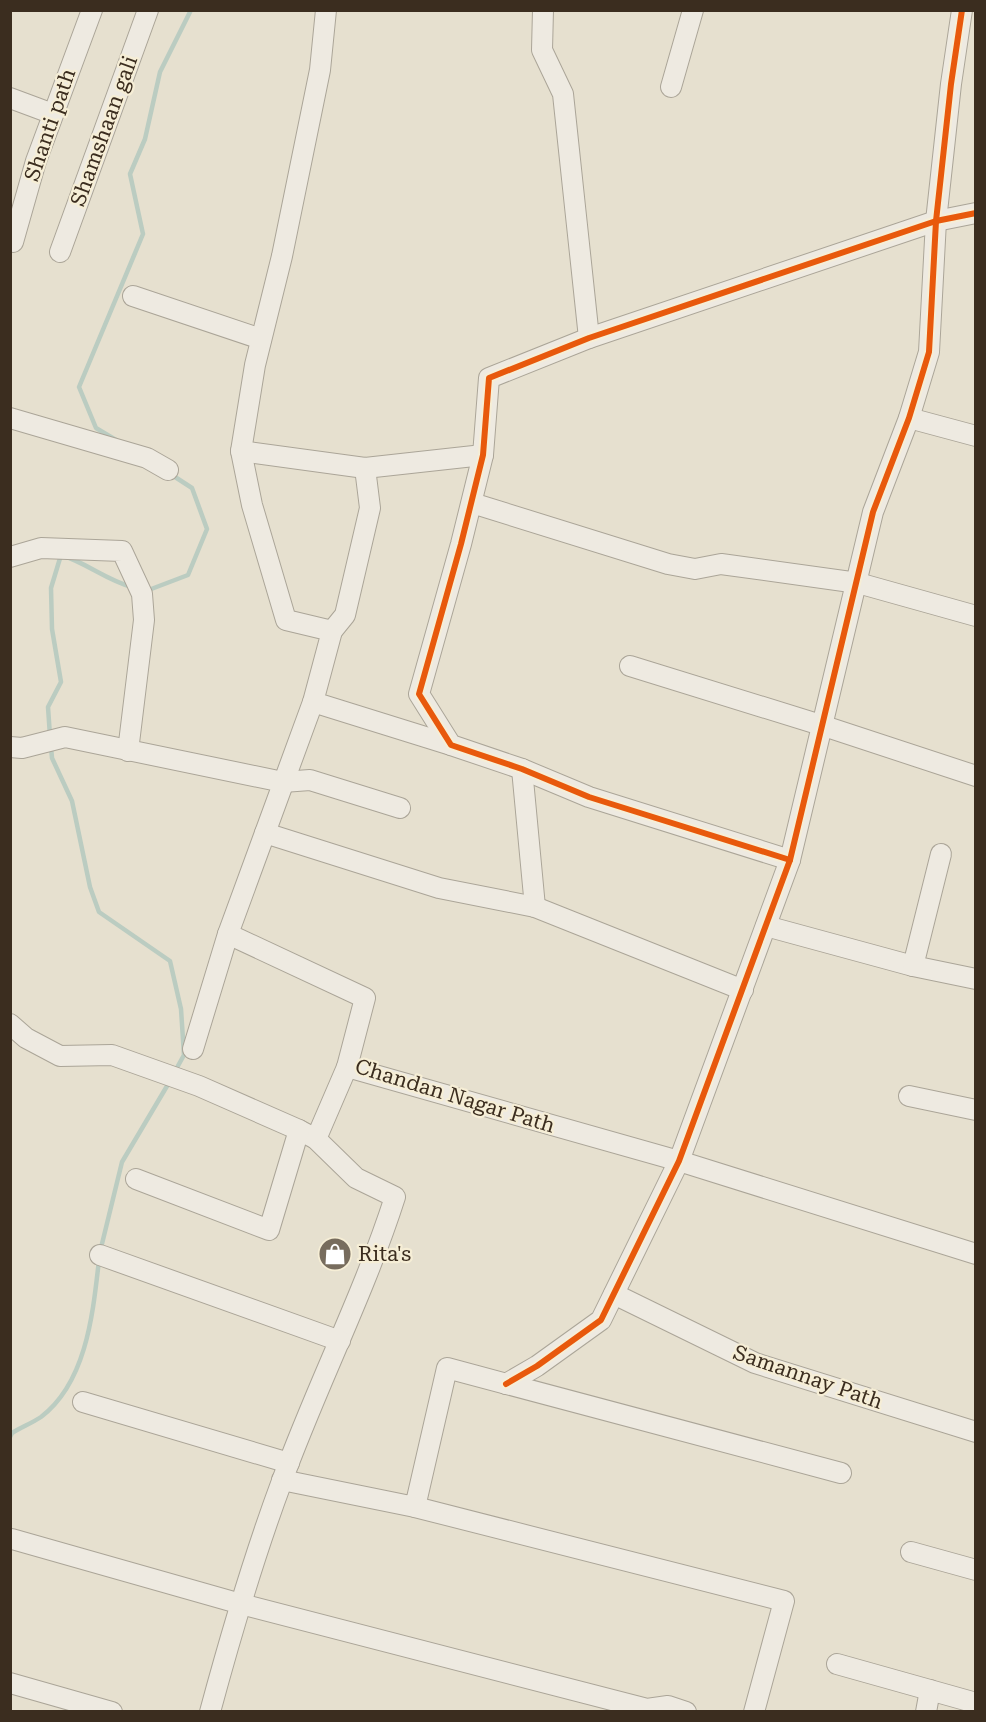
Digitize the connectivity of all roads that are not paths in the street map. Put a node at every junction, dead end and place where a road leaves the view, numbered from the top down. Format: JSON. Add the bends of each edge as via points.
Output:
{"nodes":[{"id":1,"x":92,"y":10,"type":"edge"},
{"id":2,"x":148,"y":10,"type":"edge"},
{"id":3,"x":326,"y":10,"type":"edge"},
{"id":4,"x":543,"y":10,"type":"edge"},
{"id":5,"x":693,"y":10,"type":"edge"},
{"id":6,"x":962,"y":10,"type":"edge"},
{"id":7,"x":671,"y":87,"type":"dead end"},
{"id":8,"x":10,"y":98,"type":"edge"},
{"id":9,"x":53,"y":114,"type":"junction"},
{"id":10,"x":975,"y":213,"type":"edge"},
{"id":11,"x":936,"y":220,"type":"junction"},
{"id":12,"x":13,"y":242,"type":"dead end"},
{"id":13,"x":60,"y":252,"type":"dead end"},
{"id":14,"x":133,"y":296,"type":"dead end"},
{"id":15,"x":589,"y":338,"type":"junction"},
{"id":16,"x":261,"y":339,"type":"junction"},
{"id":17,"x":10,"y":418,"type":"edge"},
{"id":18,"x":909,"y":418,"type":"junction"},
{"id":19,"x":975,"y":436,"type":"edge"},
{"id":20,"x":241,"y":451,"type":"junction"},
{"id":21,"x":483,"y":454,"type":"junction"},
{"id":22,"x":366,"y":468,"type":"junction"},
{"id":23,"x":168,"y":470,"type":"dead end"},
{"id":24,"x":472,"y":503,"type":"junction"},
{"id":25,"x":10,"y":557,"type":"edge"},
{"id":26,"x":858,"y":583,"type":"junction"},
{"id":27,"x":975,"y":616,"type":"edge"},
{"id":28,"x":332,"y":631,"type":"junction"},
{"id":29,"x":630,"y":666,"type":"dead end"},
{"id":30,"x":313,"y":702,"type":"junction"},
{"id":31,"x":824,"y":726,"type":"junction"},
{"id":32,"x":451,"y":745,"type":"junction"},
{"id":33,"x":10,"y":747,"type":"edge"},
{"id":34,"x":128,"y":751,"type":"junction"},
{"id":35,"x":522,"y":769,"type":"junction"},
{"id":36,"x":975,"y":776,"type":"edge"},
{"id":37,"x":283,"y":782,"type":"junction"},
{"id":38,"x":400,"y":808,"type":"dead end"},
{"id":39,"x":265,"y":833,"type":"junction"},
{"id":40,"x":941,"y":854,"type":"dead end"},
{"id":41,"x":790,"y":860,"type":"junction"},
{"id":42,"x":535,"y":907,"type":"junction"},
{"id":43,"x":766,"y":926,"type":"junction"},
{"id":44,"x":228,"y":934,"type":"junction"},
{"id":45,"x":914,"y":966,"type":"junction"},
{"id":46,"x":975,"y":979,"type":"edge"},
{"id":47,"x":743,"y":990,"type":"junction"},
{"id":48,"x":10,"y":1024,"type":"edge"},
{"id":49,"x":193,"y":1048,"type":"dead end"},
{"id":50,"x":346,"y":1067,"type":"junction"},
{"id":51,"x":909,"y":1096,"type":"dead end"},
{"id":52,"x":975,"y":1110,"type":"edge"},
{"id":53,"x":307,"y":1135,"type":"junction"},
{"id":54,"x":679,"y":1161,"type":"junction"},
{"id":55,"x":136,"y":1179,"type":"dead end"},
{"id":56,"x":975,"y":1254,"type":"edge"},
{"id":57,"x":100,"y":1255,"type":"dead end"},
{"id":58,"x":614,"y":1294,"type":"junction"},
{"id":59,"x":340,"y":1341,"type":"junction"},
{"id":60,"x":506,"y":1384,"type":"junction"},
{"id":61,"x":83,"y":1402,"type":"dead end"},
{"id":62,"x":975,"y":1432,"type":"edge"},
{"id":63,"x":286,"y":1471,"type":"junction"},
{"id":64,"x":841,"y":1473,"type":"dead end"},
{"id":65,"x":415,"y":1507,"type":"junction"},
{"id":66,"x":12,"y":1539,"type":"dead end"},
{"id":67,"x":910,"y":1552,"type":"dead end"},
{"id":68,"x":975,"y":1570,"type":"edge"},
{"id":69,"x":241,"y":1604,"type":"junction"},
{"id":70,"x":837,"y":1664,"type":"dead end"},
{"id":71,"x":10,"y":1683,"type":"edge"},
{"id":72,"x":930,"y":1690,"type":"junction"},
{"id":73,"x":975,"y":1703,"type":"edge"},
{"id":74,"x":647,"y":1710,"type":"edge"},
{"id":75,"x":112,"y":1712,"type":"edge"},
{"id":76,"x":210,"y":1712,"type":"edge"},
{"id":77,"x":686,"y":1712,"type":"edge"},
{"id":78,"x":753,"y":1712,"type":"edge"},
{"id":79,"x":926,"y":1712,"type":"edge"}],
"edges":[{"from":1,"to":9,"type":"street","name":"Shanti path"},
{"from":2,"to":13,"type":"street","name":"Shamshaan gali"},
{"from":3,"to":16,"type":"street","via":[[320,70]]},
{"from":4,"to":15,"type":"street","via":[[542,50],[562,94]]},
{"from":5,"to":7,"type":"street"},
{"from":6,"to":11,"type":"street"},
{"from":8,"to":9,"type":"street"},
{"from":9,"to":12,"type":"street","name":"Shanti path"},
{"from":10,"to":11,"type":"street"},
{"from":11,"to":15,"type":"street"},
{"from":11,"to":18,"type":"street","via":[[929,352]]},
{"from":14,"to":16,"type":"street"},
{"from":15,"to":21,"type":"street","via":[[489,378]]},
{"from":16,"to":20,"type":"street"},
{"from":17,"to":23,"type":"street","via":[[147,458]]},
{"from":18,"to":19,"type":"street"},
{"from":18,"to":26,"type":"street","via":[[873,512]]},
{"from":20,"to":22,"type":"street"},
{"from":20,"to":28,"type":"street","via":[[252,505],[286,620]]},
{"from":21,"to":22,"type":"street"},
{"from":21,"to":24,"type":"street"},
{"from":22,"to":28,"type":"street","via":[[370,508],[345,615]]},
{"from":24,"to":26,"type":"street","via":[[668,564],[695,569],[721,564]]},
{"from":24,"to":32,"type":"street","via":[[419,694]]},
{"from":25,"to":34,"type":"street","via":[[41,548],[123,551],[138,586],[144,620]]},
{"from":26,"to":27,"type":"street"},
{"from":26,"to":31,"type":"street"},
{"from":28,"to":30,"type":"street"},
{"from":29,"to":31,"type":"street"},
{"from":30,"to":32,"type":"street"},
{"from":30,"to":37,"type":"street"},
{"from":31,"to":36,"type":"street"},
{"from":31,"to":41,"type":"street"},
{"from":32,"to":35,"type":"street"},
{"from":33,"to":34,"type":"street","via":[[61,739]]},
{"from":34,"to":37,"type":"street"},
{"from":35,"to":41,"type":"street","via":[[589,797]]},
{"from":35,"to":42,"type":"street"},
{"from":37,"to":38,"type":"street","via":[[310,780]]},
{"from":37,"to":39,"type":"street"},
{"from":39,"to":42,"type":"street","via":[[439,888]]},
{"from":39,"to":44,"type":"street"},
{"from":40,"to":45,"type":"street"},
{"from":41,"to":43,"type":"street"},
{"from":42,"to":47,"type":"street"},
{"from":43,"to":45,"type":"street"},
{"from":43,"to":47,"type":"street"},
{"from":44,"to":49,"type":"street"},
{"from":44,"to":50,"type":"street","name":"Chandan Nagar Path","via":[[365,998]]},
{"from":45,"to":46,"type":"street"},
{"from":47,"to":54,"type":"street"},
{"from":48,"to":53,"type":"street","via":[[26,1038],[60,1056],[112,1055],[199,1086]]},
{"from":50,"to":53,"type":"street"},
{"from":50,"to":54,"type":"street","name":"Chandan Nagar Path"},
{"from":51,"to":52,"type":"street"},
{"from":53,"to":55,"type":"street","via":[[268,1230]]},
{"from":53,"to":59,"type":"street","via":[[356,1178],[395,1197]]},
{"from":54,"to":56,"type":"street","name":"Chandan Nagar Path"},
{"from":54,"to":58,"type":"street"},
{"from":57,"to":59,"type":"street"},
{"from":58,"to":60,"type":"street","via":[[601,1320]]},
{"from":58,"to":62,"type":"street","name":"Samannay Path","via":[[755,1363]]},
{"from":59,"to":63,"type":"street"},
{"from":60,"to":64,"type":"street"},
{"from":60,"to":65,"type":"street","via":[[447,1368]]},
{"from":61,"to":63,"type":"street"},
{"from":63,"to":65,"type":"street"},
{"from":63,"to":69,"type":"street"},
{"from":65,"to":78,"type":"street","via":[[784,1601]]},
{"from":66,"to":69,"type":"street"},
{"from":67,"to":68,"type":"street"},
{"from":69,"to":74,"type":"street"},
{"from":69,"to":76,"type":"street"},
{"from":70,"to":72,"type":"street"},
{"from":71,"to":75,"type":"street"},
{"from":72,"to":73,"type":"street"},
{"from":72,"to":79,"type":"street"},
{"from":74,"to":77,"type":"street","via":[[668,1706]]}]}
